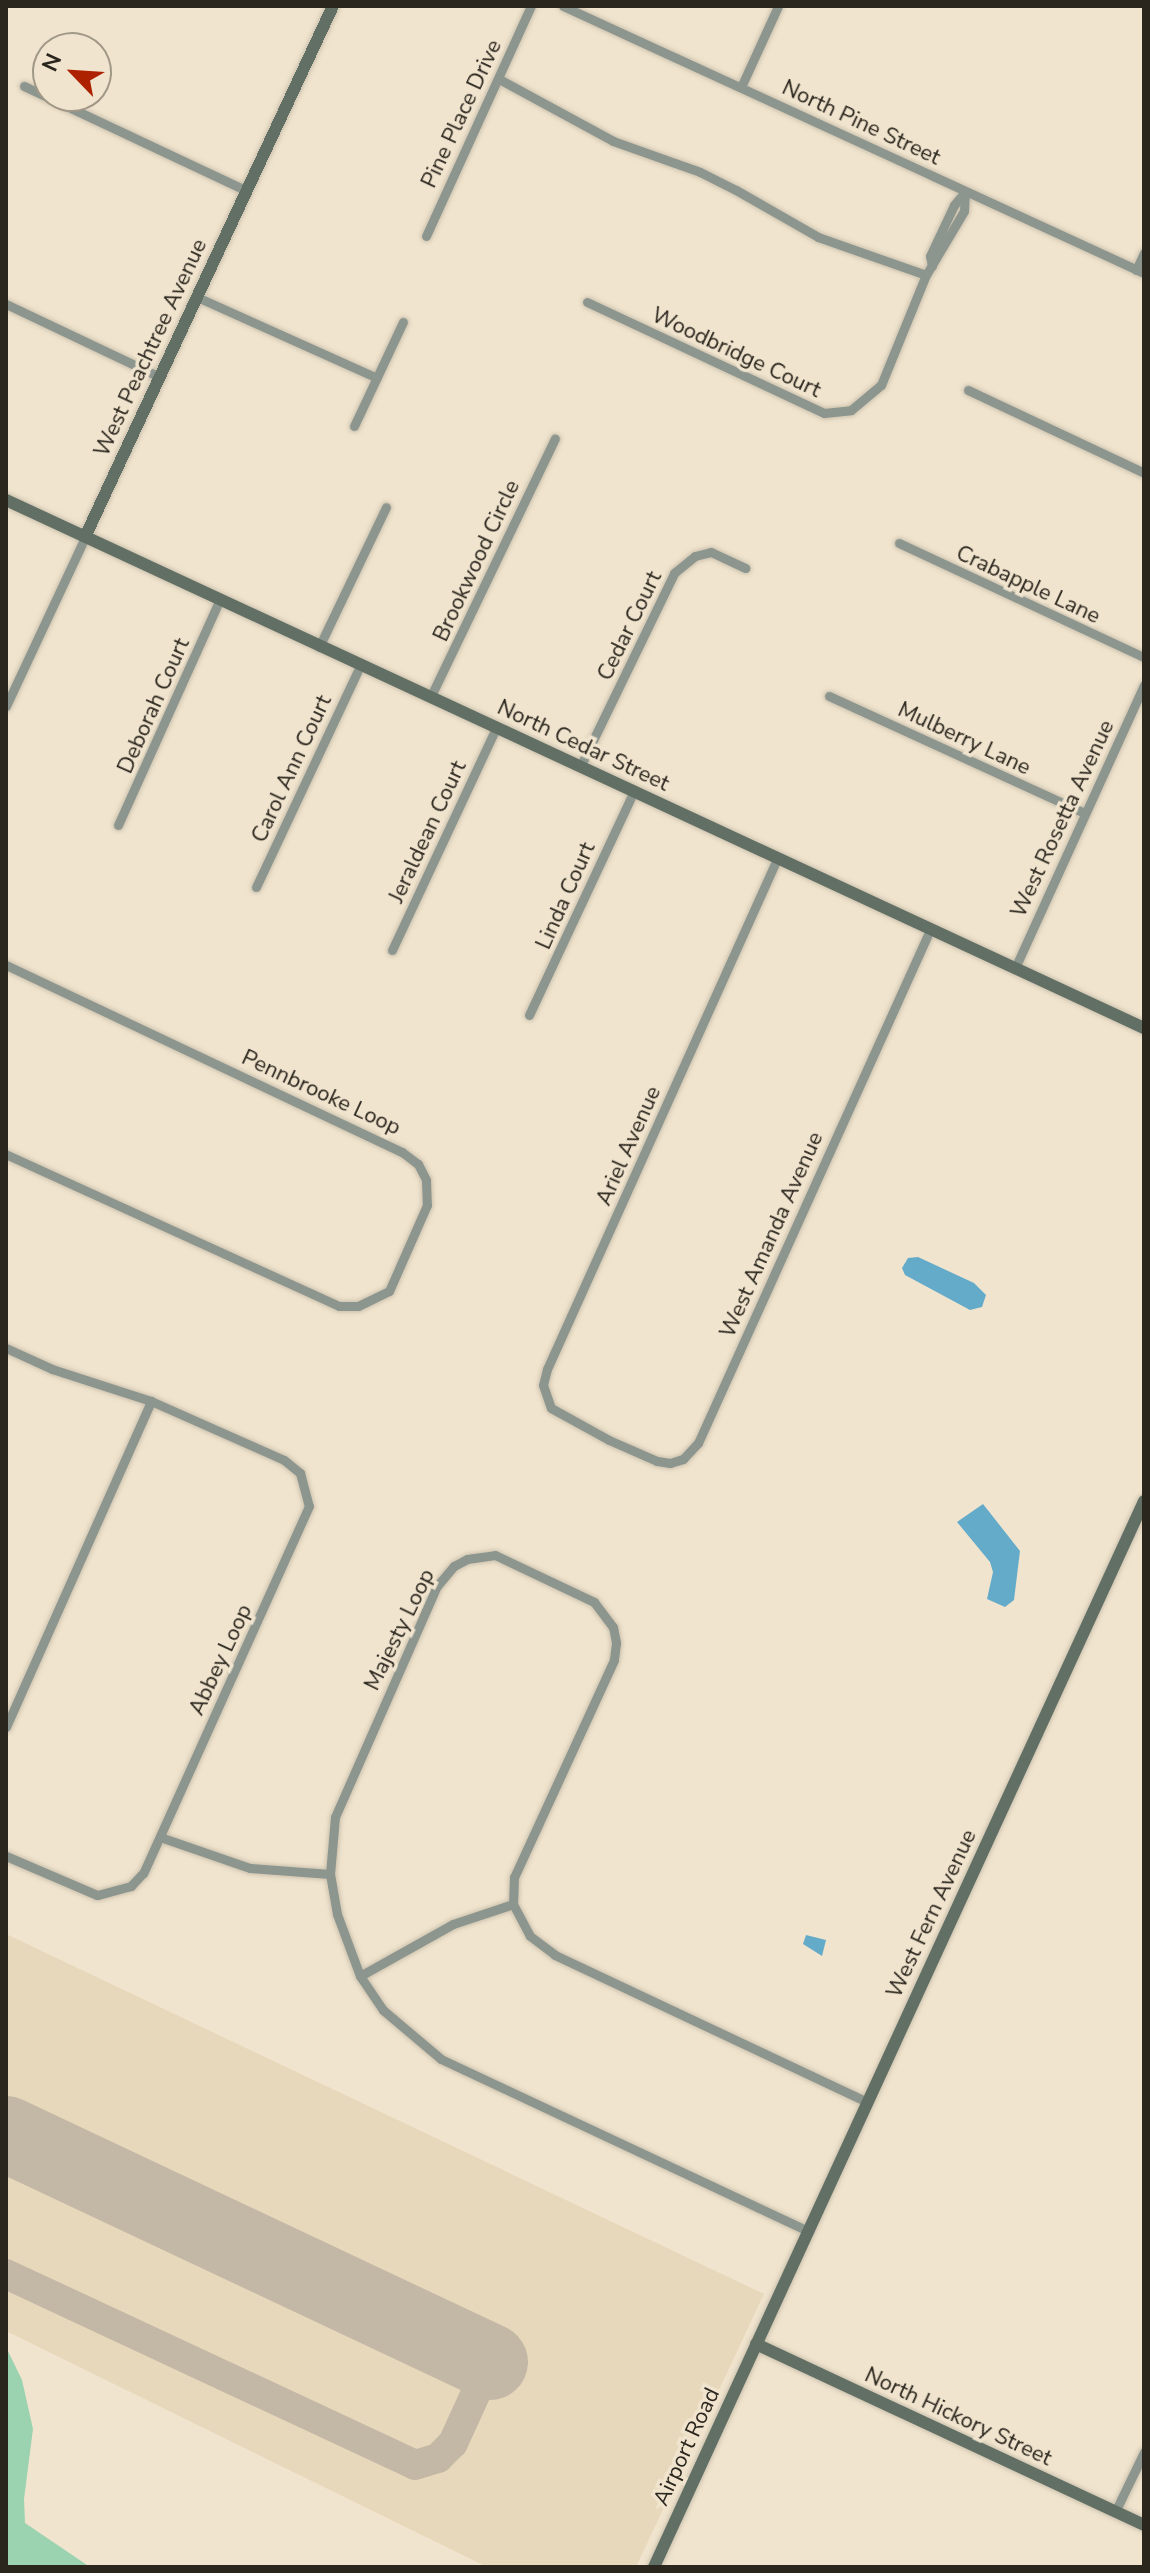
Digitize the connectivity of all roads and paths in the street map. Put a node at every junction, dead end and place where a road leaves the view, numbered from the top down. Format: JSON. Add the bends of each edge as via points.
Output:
{"nodes":[{"id":1,"x":333,"y":6,"type":"edge"},
{"id":2,"x":531,"y":6,"type":"edge"},
{"id":3,"x":563,"y":6,"type":"edge"},
{"id":4,"x":778,"y":6,"type":"edge"},
{"id":5,"x":499,"y":79,"type":"junction"},
{"id":6,"x":24,"y":86,"type":"dead end"},
{"id":7,"x":741,"y":87,"type":"junction"},
{"id":8,"x":247,"y":191,"type":"junction"},
{"id":9,"x":965,"y":192,"type":"junction"},
{"id":10,"x":426,"y":236,"type":"dead end"},
{"id":11,"x":1144,"y":253,"type":"edge"},
{"id":12,"x":929,"y":270,"type":"junction"},
{"id":13,"x":1140,"y":271,"type":"edge"},
{"id":14,"x":197,"y":297,"type":"junction"},
{"id":15,"x":587,"y":302,"type":"dead end"},
{"id":16,"x":6,"y":304,"type":"edge"},
{"id":17,"x":403,"y":322,"type":"dead end"},
{"id":18,"x":160,"y":377,"type":"junction"},
{"id":19,"x":377,"y":378,"type":"junction"},
{"id":20,"x":968,"y":390,"type":"dead end"},
{"id":21,"x":354,"y":426,"type":"dead end"},
{"id":22,"x":555,"y":438,"type":"dead end"},
{"id":23,"x":1144,"y":473,"type":"edge"},
{"id":24,"x":6,"y":500,"type":"edge"},
{"id":25,"x":386,"y":507,"type":"dead end"},
{"id":26,"x":85,"y":537,"type":"junction"},
{"id":27,"x":899,"y":543,"type":"dead end"},
{"id":28,"x":745,"y":568,"type":"dead end"},
{"id":29,"x":219,"y":601,"type":"junction"},
{"id":30,"x":319,"y":647,"type":"junction"},
{"id":31,"x":1144,"y":657,"type":"edge"},
{"id":32,"x":360,"y":666,"type":"junction"},
{"id":33,"x":1144,"y":685,"type":"edge"},
{"id":34,"x":829,"y":696,"type":"dead end"},
{"id":35,"x":430,"y":698,"type":"junction"},
{"id":36,"x":6,"y":706,"type":"edge"},
{"id":37,"x":496,"y":728,"type":"junction"},
{"id":38,"x":580,"y":767,"type":"junction"},
{"id":39,"x":634,"y":791,"type":"junction"},
{"id":40,"x":1085,"y":813,"type":"junction"},
{"id":41,"x":118,"y":825,"type":"dead end"},
{"id":42,"x":777,"y":859,"type":"junction"},
{"id":43,"x":256,"y":887,"type":"dead end"},
{"id":44,"x":930,"y":930,"type":"junction"},
{"id":45,"x":392,"y":950,"type":"dead end"},
{"id":46,"x":6,"y":965,"type":"edge"},
{"id":47,"x":1015,"y":968,"type":"junction"},
{"id":48,"x":529,"y":1015,"type":"dead end"},
{"id":49,"x":1144,"y":1028,"type":"edge"},
{"id":50,"x":6,"y":1154,"type":"edge"},
{"id":51,"x":6,"y":1348,"type":"edge"},
{"id":52,"x":151,"y":1401,"type":"junction"},
{"id":53,"x":590,"y":1430,"type":"joint"},
{"id":54,"x":1144,"y":1501,"type":"edge"},
{"id":55,"x":6,"y":1727,"type":"edge"},
{"id":56,"x":160,"y":1837,"type":"junction"},
{"id":57,"x":6,"y":1856,"type":"edge"},
{"id":58,"x":330,"y":1874,"type":"junction"},
{"id":59,"x":513,"y":1904,"type":"junction"},
{"id":60,"x":360,"y":1976,"type":"junction"},
{"id":61,"x":867,"y":2102,"type":"junction"},
{"id":62,"x":808,"y":2231,"type":"junction"},
{"id":63,"x":756,"y":2344,"type":"junction"},
{"id":64,"x":1144,"y":2452,"type":"edge"},
{"id":65,"x":1115,"y":2512,"type":"junction"},
{"id":66,"x":1144,"y":2525,"type":"edge"},
{"id":67,"x":654,"y":2567,"type":"edge"}],
"edges":[{"from":1,"to":8,"type":"street","name":"West Peachtree Avenue"},
{"from":2,"to":5,"type":"street","name":"Pine Place Drive"},
{"from":3,"to":7,"type":"street","name":"North Pine Street"},
{"from":4,"to":7,"type":"street"},
{"from":5,"to":10,"type":"street","name":"Pine Place Drive"},
{"from":5,"to":12,"type":"street","via":[[613,141],[712,178],[818,237]]},
{"from":6,"to":8,"type":"street"},
{"from":7,"to":9,"type":"street","name":"North Pine Street"},
{"from":8,"to":14,"type":"street","name":"West Peachtree Avenue"},
{"from":9,"to":12,"type":"street","name":"Woodbridge Court","via":[[964,211]]},
{"from":9,"to":13,"type":"street","name":"North Pine Street"},
{"from":11,"to":13,"type":"street"},
{"from":12,"to":15,"type":"street","name":"Woodbridge Court","via":[[881,385],[863,404],[838,413],[824,413],[763,387]]},
{"from":14,"to":18,"type":"street","name":"West Peachtree Avenue"},
{"from":14,"to":19,"type":"street"},
{"from":16,"to":18,"type":"street"},
{"from":17,"to":19,"type":"street"},
{"from":18,"to":26,"type":"street","name":"West Peachtree Avenue"},
{"from":19,"to":21,"type":"street"},
{"from":20,"to":23,"type":"street"},
{"from":22,"to":35,"type":"street","name":"Brookwood Circle"},
{"from":24,"to":26,"type":"street","name":"North Cedar Street"},
{"from":25,"to":30,"type":"street"},
{"from":26,"to":29,"type":"street","name":"North Cedar Street"},
{"from":26,"to":36,"type":"street","name":"West Peachtree Avenue"},
{"from":27,"to":31,"type":"street","name":"Crabapple Lane"},
{"from":28,"to":38,"type":"street","name":"Cedar Court","via":[[711,552],[695,556],[674,573]]},
{"from":29,"to":30,"type":"street","name":"North Cedar Street"},
{"from":29,"to":41,"type":"street","name":"Deborah Court"},
{"from":30,"to":32,"type":"street","name":"North Cedar Street"},
{"from":32,"to":35,"type":"street","name":"North Cedar Street"},
{"from":32,"to":43,"type":"street","name":"Carol Ann Court"},
{"from":33,"to":40,"type":"street","name":"West Rosetta Avenue"},
{"from":34,"to":40,"type":"street","name":"Mulberry Lane"},
{"from":35,"to":37,"type":"street","name":"North Cedar Street"},
{"from":37,"to":38,"type":"street","name":"North Cedar Street"},
{"from":37,"to":45,"type":"street","name":"Jeraldean Court"},
{"from":38,"to":39,"type":"street","name":"North Cedar Street"},
{"from":39,"to":42,"type":"street","name":"North Cedar Street"},
{"from":39,"to":48,"type":"street","name":"Linda Court"},
{"from":40,"to":47,"type":"street","name":"West Rosetta Avenue"},
{"from":42,"to":44,"type":"street","name":"North Cedar Street"},
{"from":42,"to":53,"type":"street","name":"Ariel Avenue","via":[[547,1369],[543,1385],[551,1408]]},
{"from":44,"to":47,"type":"street","name":"North Cedar Street"},
{"from":44,"to":53,"type":"street","name":"West Amanda Avenue","via":[[698,1443],[683,1459],[657,1461]]},
{"from":46,"to":50,"type":"street","name":"Pennbrooke Loop","via":[[402,1152],[418,1164],[426,1180],[427,1205],[389,1291],[358,1306],[339,1306]]},
{"from":47,"to":49,"type":"street","name":"North Cedar Street"},
{"from":51,"to":52,"type":"street","name":"Abbey Loop"},
{"from":52,"to":55,"type":"street"},
{"from":52,"to":56,"type":"street","name":"Abbey Loop","via":[[292,1465],[305,1483],[309,1506]]},
{"from":54,"to":61,"type":"street","name":"West Fern Avenue"},
{"from":56,"to":57,"type":"street","name":"Abbey Loop","via":[[131,1886],[97,1895]]},
{"from":56,"to":58,"type":"street","via":[[250,1868]]},
{"from":58,"to":59,"type":"street","name":"Majesty Loop","via":[[335,1817],[345,1790],[437,1586],[467,1559],[495,1555],[594,1602],[608,1615],[616,1643],[606,1678],[514,1877]]},
{"from":58,"to":60,"type":"street","name":"Majesty Loop","via":[[337,1914]]},
{"from":59,"to":60,"type":"street","via":[[453,1924]]},
{"from":59,"to":61,"type":"street","via":[[521,1924],[542,1947]]},
{"from":60,"to":62,"type":"street","name":"Majesty Loop","via":[[383,2010],[441,2059]]},
{"from":61,"to":62,"type":"street","name":"West Fern Avenue"},
{"from":62,"to":63,"type":"street","name":"West Fern Avenue"},
{"from":63,"to":65,"type":"street","name":"North Hickory Street"},
{"from":63,"to":67,"type":"street","name":"Airport Road"},
{"from":64,"to":65,"type":"street"},
{"from":65,"to":66,"type":"street","name":"North Hickory Street"}]}
